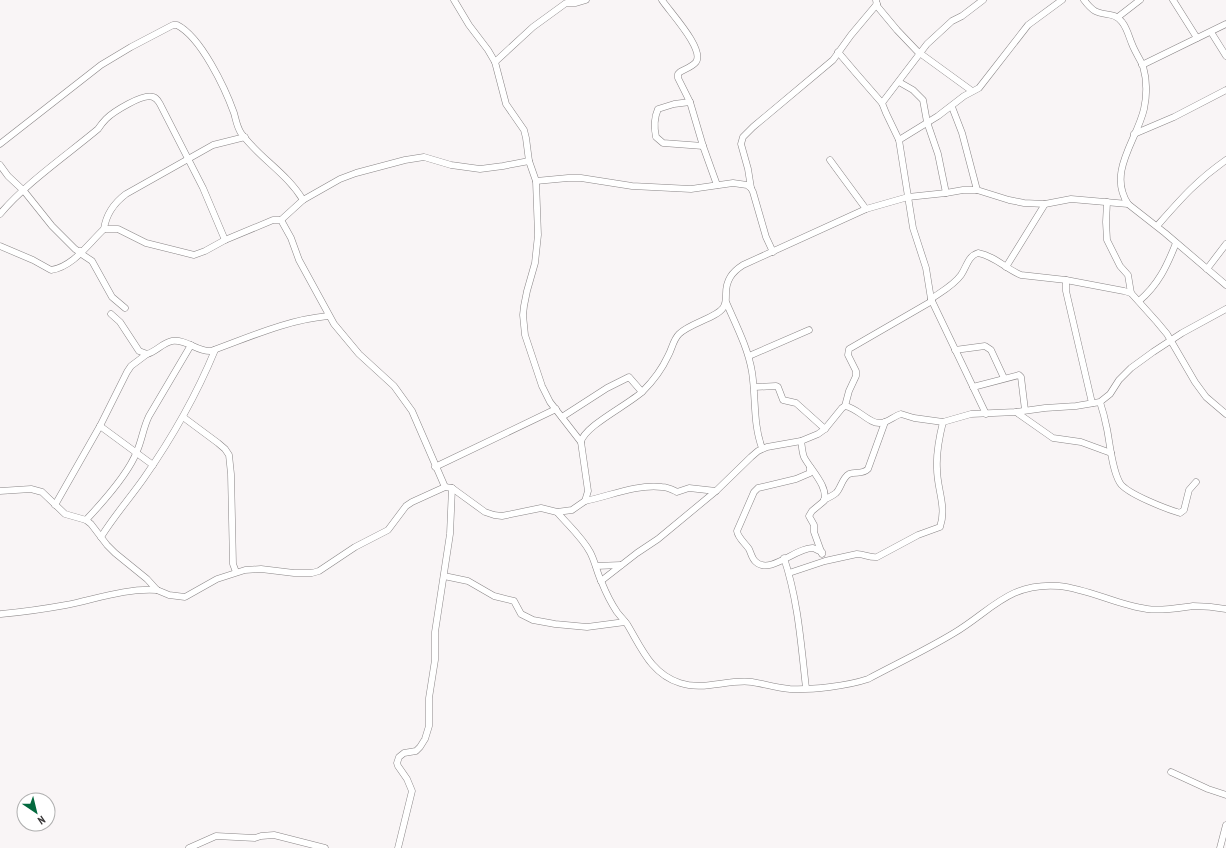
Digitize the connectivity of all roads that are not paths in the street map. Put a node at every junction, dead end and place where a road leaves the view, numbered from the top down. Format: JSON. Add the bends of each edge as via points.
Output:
{"nodes":[{"id":1,"x":454,"y":0,"type":"edge"},
{"id":2,"x":586,"y":0,"type":"edge"},
{"id":3,"x":662,"y":0,"type":"edge"},
{"id":4,"x":983,"y":0,"type":"edge"},
{"id":5,"x":1062,"y":0,"type":"edge"},
{"id":6,"x":1084,"y":0,"type":"edge"},
{"id":7,"x":1140,"y":0,"type":"edge"},
{"id":8,"x":1173,"y":0,"type":"edge"},
{"id":9,"x":877,"y":2,"type":"edge"},
{"id":10,"x":1118,"y":17,"type":"junction"},
{"id":11,"x":1226,"y":24,"type":"edge"},
{"id":12,"x":1211,"y":32,"type":"junction"},
{"id":13,"x":1197,"y":38,"type":"junction"},
{"id":14,"x":838,"y":52,"type":"junction"},
{"id":15,"x":920,"y":53,"type":"junction"},
{"id":16,"x":1226,"y":56,"type":"edge"},
{"id":17,"x":495,"y":62,"type":"junction"},
{"id":18,"x":1142,"y":65,"type":"junction"},
{"id":19,"x":899,"y":82,"type":"junction"},
{"id":20,"x":1226,"y":90,"type":"edge"},
{"id":21,"x":972,"y":91,"type":"junction"},
{"id":22,"x":690,"y":102,"type":"junction"},
{"id":23,"x":882,"y":102,"type":"junction"},
{"id":24,"x":952,"y":106,"type":"junction"},
{"id":25,"x":928,"y":122,"type":"junction"},
{"id":26,"x":1134,"y":134,"type":"junction"},
{"id":27,"x":245,"y":137,"type":"junction"},
{"id":28,"x":899,"y":140,"type":"junction"},
{"id":29,"x":0,"y":144,"type":"edge"},
{"id":30,"x":703,"y":146,"type":"junction"},
{"id":31,"x":188,"y":159,"type":"junction"},
{"id":32,"x":830,"y":160,"type":"dead end"},
{"id":33,"x":1226,"y":160,"type":"edge"},
{"id":34,"x":529,"y":161,"type":"junction"},
{"id":35,"x":0,"y":165,"type":"edge"},
{"id":36,"x":536,"y":181,"type":"junction"},
{"id":37,"x":717,"y":185,"type":"junction"},
{"id":38,"x":751,"y":188,"type":"junction"},
{"id":39,"x":977,"y":190,"type":"junction"},
{"id":40,"x":24,"y":191,"type":"junction"},
{"id":41,"x":946,"y":193,"type":"junction"},
{"id":42,"x":908,"y":197,"type":"junction"},
{"id":43,"x":303,"y":200,"type":"junction"},
{"id":44,"x":1107,"y":202,"type":"junction"},
{"id":45,"x":1045,"y":204,"type":"junction"},
{"id":46,"x":1128,"y":204,"type":"junction"},
{"id":47,"x":866,"y":209,"type":"junction"},
{"id":48,"x":0,"y":214,"type":"edge"},
{"id":49,"x":281,"y":220,"type":"junction"},
{"id":50,"x":1157,"y":226,"type":"junction"},
{"id":51,"x":104,"y":229,"type":"junction"},
{"id":52,"x":224,"y":240,"type":"junction"},
{"id":53,"x":1176,"y":243,"type":"junction"},
{"id":54,"x":1226,"y":244,"type":"edge"},
{"id":55,"x":0,"y":246,"type":"edge"},
{"id":56,"x":81,"y":251,"type":"junction"},
{"id":57,"x":773,"y":252,"type":"junction"},
{"id":58,"x":1006,"y":267,"type":"junction"},
{"id":59,"x":1207,"y":269,"type":"junction"},
{"id":60,"x":1066,"y":280,"type":"junction"},
{"id":61,"x":1226,"y":286,"type":"edge"},
{"id":62,"x":1131,"y":293,"type":"junction"},
{"id":63,"x":932,"y":300,"type":"junction"},
{"id":64,"x":1139,"y":301,"type":"junction"},
{"id":65,"x":726,"y":302,"type":"junction"},
{"id":66,"x":125,"y":308,"type":"dead end"},
{"id":67,"x":1226,"y":309,"type":"edge"},
{"id":68,"x":111,"y":314,"type":"dead end"},
{"id":69,"x":328,"y":316,"type":"junction"},
{"id":70,"x":810,"y":330,"type":"dead end"},
{"id":71,"x":1171,"y":340,"type":"junction"},
{"id":72,"x":191,"y":345,"type":"junction"},
{"id":73,"x":215,"y":350,"type":"junction"},
{"id":74,"x":955,"y":350,"type":"junction"},
{"id":75,"x":146,"y":354,"type":"junction"},
{"id":76,"x":749,"y":356,"type":"junction"},
{"id":77,"x":1004,"y":378,"type":"junction"},
{"id":78,"x":754,"y":387,"type":"junction"},
{"id":79,"x":974,"y":387,"type":"junction"},
{"id":80,"x":642,"y":392,"type":"junction"},
{"id":81,"x":1100,"y":402,"type":"junction"},
{"id":82,"x":1092,"y":403,"type":"junction"},
{"id":83,"x":845,"y":406,"type":"junction"},
{"id":84,"x":556,"y":409,"type":"junction"},
{"id":85,"x":1025,"y":410,"type":"junction"},
{"id":86,"x":1016,"y":412,"type":"junction"},
{"id":87,"x":986,"y":414,"type":"junction"},
{"id":88,"x":1226,"y":414,"type":"edge"},
{"id":89,"x":184,"y":417,"type":"junction"},
{"id":90,"x":562,"y":417,"type":"junction"},
{"id":91,"x":885,"y":422,"type":"junction"},
{"id":92,"x":943,"y":422,"type":"junction"},
{"id":93,"x":100,"y":426,"type":"junction"},
{"id":94,"x":825,"y":429,"type":"junction"},
{"id":95,"x":800,"y":441,"type":"junction"},
{"id":96,"x":581,"y":442,"type":"junction"},
{"id":97,"x":762,"y":448,"type":"junction"},
{"id":98,"x":137,"y":452,"type":"junction"},
{"id":99,"x":1110,"y":452,"type":"junction"},
{"id":100,"x":153,"y":465,"type":"junction"},
{"id":101,"x":435,"y":467,"type":"junction"},
{"id":102,"x":810,"y":467,"type":"junction"},
{"id":103,"x":1196,"y":482,"type":"dead end"},
{"id":104,"x":445,"y":487,"type":"junction"},
{"id":105,"x":452,"y":488,"type":"junction"},
{"id":106,"x":0,"y":490,"type":"edge"},
{"id":107,"x":716,"y":491,"type":"junction"},
{"id":108,"x":824,"y":500,"type":"junction"},
{"id":109,"x":585,"y":501,"type":"junction"},
{"id":110,"x":55,"y":505,"type":"junction"},
{"id":111,"x":558,"y":512,"type":"junction"},
{"id":112,"x":86,"y":520,"type":"junction"},
{"id":113,"x":101,"y":538,"type":"junction"},
{"id":114,"x":822,"y":552,"type":"junction"},
{"id":115,"x":784,"y":558,"type":"junction"},
{"id":116,"x":825,"y":561,"type":"junction"},
{"id":117,"x":621,"y":565,"type":"junction"},
{"id":118,"x":596,"y":566,"type":"junction"},
{"id":119,"x":236,"y":572,"type":"junction"},
{"id":120,"x":789,"y":574,"type":"junction"},
{"id":121,"x":444,"y":576,"type":"junction"},
{"id":122,"x":601,"y":581,"type":"junction"},
{"id":123,"x":157,"y":590,"type":"junction"},
{"id":124,"x":1226,"y":609,"type":"edge"},
{"id":125,"x":1,"y":614,"type":"dead end"},
{"id":126,"x":625,"y":622,"type":"junction"},
{"id":127,"x":806,"y":688,"type":"junction"},
{"id":128,"x":1171,"y":772,"type":"dead end"},
{"id":129,"x":1226,"y":795,"type":"edge"},
{"id":130,"x":1226,"y":825,"type":"edge"},
{"id":131,"x":192,"y":847,"type":"edge"},
{"id":132,"x":203,"y":848,"type":"edge"},
{"id":133,"x":325,"y":848,"type":"edge"},
{"id":134,"x":398,"y":848,"type":"edge"},
{"id":135,"x":1220,"y":848,"type":"edge"}],
"edges":[{"from":1,"to":17,"type":"street"},
{"from":2,"to":17,"type":"street","via":[[566,3],[533,27]]},
{"from":3,"to":22,"type":"street","via":[[690,37],[697,55],[696,62],[678,74]]},
{"from":4,"to":15,"type":"street","via":[[944,28]]},
{"from":5,"to":21,"type":"street","via":[[1028,25],[980,87]]},
{"from":6,"to":10,"type":"street","via":[[1095,11]]},
{"from":7,"to":10,"type":"street"},
{"from":8,"to":13,"type":"street"},
{"from":9,"to":14,"type":"street"},
{"from":9,"to":15,"type":"street","via":[[877,6],[897,30]]},
{"from":10,"to":18,"type":"street"},
{"from":11,"to":12,"type":"street"},
{"from":12,"to":13,"type":"street"},
{"from":12,"to":16,"type":"street"},
{"from":13,"to":18,"type":"street"},
{"from":14,"to":23,"type":"street"},
{"from":14,"to":38,"type":"street","via":[[833,60],[741,140]]},
{"from":15,"to":19,"type":"street"},
{"from":15,"to":21,"type":"street"},
{"from":17,"to":34,"type":"street","via":[[506,104],[524,130]]},
{"from":18,"to":26,"type":"street","via":[[1146,79],[1146,95],[1144,109]]},
{"from":19,"to":23,"type":"street"},
{"from":19,"to":25,"type":"street","via":[[919,94],[925,106]]},
{"from":20,"to":26,"type":"street"},
{"from":21,"to":24,"type":"street"},
{"from":22,"to":30,"type":"street"},
{"from":22,"to":30,"type":"street","via":[[658,109],[654,129],[656,137],[663,143]]},
{"from":23,"to":28,"type":"street"},
{"from":24,"to":25,"type":"street"},
{"from":24,"to":39,"type":"street"},
{"from":25,"to":28,"type":"street"},
{"from":25,"to":41,"type":"street"},
{"from":26,"to":46,"type":"street","via":[[1120,180],[1121,191]]},
{"from":27,"to":29,"type":"street","via":[[206,56],[185,29],[173,25],[101,65]]},
{"from":27,"to":31,"type":"street","via":[[213,145]]},
{"from":27,"to":43,"type":"street","via":[[290,182]]},
{"from":28,"to":42,"type":"street"},
{"from":30,"to":37,"type":"street"},
{"from":31,"to":40,"type":"street","via":[[157,100],[145,97],[106,119],[98,129]]},
{"from":31,"to":51,"type":"street","via":[[120,198],[107,217]]},
{"from":31,"to":52,"type":"street"},
{"from":32,"to":47,"type":"street"},
{"from":33,"to":50,"type":"street","via":[[1194,184]]},
{"from":34,"to":36,"type":"street"},
{"from":34,"to":43,"type":"street","via":[[480,169],[419,157],[356,173]]},
{"from":35,"to":40,"type":"street"},
{"from":36,"to":37,"type":"street","via":[[581,178],[632,186],[692,188]]},
{"from":36,"to":84,"type":"street","via":[[538,249],[523,315],[527,343],[542,386]]},
{"from":37,"to":38,"type":"street","via":[[737,183]]},
{"from":38,"to":57,"type":"street"},
{"from":39,"to":41,"type":"street"},
{"from":39,"to":45,"type":"street","via":[[1009,200]]},
{"from":40,"to":48,"type":"street"},
{"from":40,"to":56,"type":"street","via":[[52,226],[75,249]]},
{"from":41,"to":42,"type":"street"},
{"from":42,"to":47,"type":"street"},
{"from":42,"to":63,"type":"street","via":[[913,228],[926,268]]},
{"from":43,"to":49,"type":"street"},
{"from":44,"to":45,"type":"street","via":[[1072,199]]},
{"from":44,"to":46,"type":"street"},
{"from":44,"to":62,"type":"street","via":[[1107,240],[1120,266],[1128,275]]},
{"from":45,"to":58,"type":"street"},
{"from":46,"to":50,"type":"street"},
{"from":47,"to":57,"type":"street"},
{"from":49,"to":52,"type":"street","via":[[273,220]]},
{"from":49,"to":69,"type":"street"},
{"from":50,"to":53,"type":"street"},
{"from":51,"to":52,"type":"street","via":[[118,229],[146,244],[194,254],[206,251]]},
{"from":51,"to":56,"type":"street"},
{"from":53,"to":59,"type":"street"},
{"from":53,"to":64,"type":"street","via":[[1159,280]]},
{"from":54,"to":59,"type":"street"},
{"from":55,"to":56,"type":"street","via":[[51,270],[67,264]]},
{"from":56,"to":66,"type":"street","via":[[92,261],[112,298]]},
{"from":57,"to":65,"type":"street","via":[[732,274],[726,286]]},
{"from":58,"to":60,"type":"street","via":[[1021,275]]},
{"from":58,"to":63,"type":"street","via":[[976,253],[956,280]]},
{"from":59,"to":61,"type":"street"},
{"from":60,"to":62,"type":"street"},
{"from":60,"to":82,"type":"street","via":[[1066,291]]},
{"from":62,"to":64,"type":"street"},
{"from":63,"to":74,"type":"street"},
{"from":63,"to":83,"type":"street","via":[[849,350],[848,355],[856,376]]},
{"from":64,"to":71,"type":"street"},
{"from":65,"to":76,"type":"street"},
{"from":65,"to":80,"type":"street","via":[[721,311],[693,324],[678,335],[658,374]]},
{"from":67,"to":71,"type":"street"},
{"from":68,"to":75,"type":"street","via":[[120,322],[139,351]]},
{"from":69,"to":73,"type":"street","via":[[284,324]]},
{"from":69,"to":101,"type":"street","via":[[359,354],[385,377],[412,411]]},
{"from":70,"to":76,"type":"street"},
{"from":71,"to":81,"type":"street","via":[[1131,368]]},
{"from":71,"to":88,"type":"street","via":[[1206,397]]},
{"from":72,"to":73,"type":"street","via":[[204,351]]},
{"from":72,"to":75,"type":"street","via":[[172,341]]},
{"from":72,"to":98,"type":"street","via":[[148,416]]},
{"from":73,"to":89,"type":"street"},
{"from":74,"to":77,"type":"street","via":[[988,347]]},
{"from":74,"to":79,"type":"street"},
{"from":75,"to":93,"type":"street","via":[[127,372]]},
{"from":76,"to":78,"type":"street"},
{"from":77,"to":79,"type":"street"},
{"from":77,"to":85,"type":"street","via":[[1016,375],[1021,377]]},
{"from":78,"to":94,"type":"street","via":[[778,387],[783,400],[796,403]]},
{"from":78,"to":97,"type":"street","via":[[756,430]]},
{"from":79,"to":87,"type":"street"},
{"from":80,"to":90,"type":"street","via":[[629,378],[607,388]]},
{"from":80,"to":96,"type":"street","via":[[591,428],[582,437]]},
{"from":81,"to":82,"type":"street"},
{"from":81,"to":99,"type":"street"},
{"from":82,"to":85,"type":"street"},
{"from":83,"to":91,"type":"street","via":[[855,409],[874,422]]},
{"from":83,"to":94,"type":"street"},
{"from":84,"to":90,"type":"street"},
{"from":84,"to":101,"type":"street"},
{"from":85,"to":86,"type":"street"},
{"from":86,"to":87,"type":"street"},
{"from":86,"to":99,"type":"street","via":[[1053,438],[1081,442]]},
{"from":87,"to":92,"type":"street","via":[[971,414]]},
{"from":89,"to":100,"type":"street"},
{"from":89,"to":119,"type":"street","via":[[225,449],[229,455],[233,564]]},
{"from":90,"to":96,"type":"street"},
{"from":91,"to":92,"type":"street","via":[[898,414],[904,414]]},
{"from":91,"to":108,"type":"street","via":[[868,469],[861,473],[849,474],[836,493]]},
{"from":92,"to":116,"type":"street","via":[[938,444],[937,469],[943,503],[940,527],[877,556],[857,554]]},
{"from":93,"to":98,"type":"street"},
{"from":93,"to":110,"type":"street"},
{"from":94,"to":95,"type":"street"},
{"from":95,"to":97,"type":"street"},
{"from":95,"to":102,"type":"street"},
{"from":96,"to":109,"type":"street","via":[[588,491]]},
{"from":97,"to":107,"type":"street"},
{"from":98,"to":100,"type":"street"},
{"from":98,"to":112,"type":"street","via":[[116,486]]},
{"from":99,"to":103,"type":"street","via":[[1120,482],[1128,490],[1178,512],[1183,512],[1189,490]]},
{"from":100,"to":113,"type":"street"},
{"from":101,"to":104,"type":"street"},
{"from":102,"to":108,"type":"street","via":[[821,484]]},
{"from":102,"to":115,"type":"street","via":[[810,473],[803,477],[758,488],[737,529],[760,565],[774,564]]},
{"from":104,"to":105,"type":"street"},
{"from":104,"to":119,"type":"street","via":[[412,502],[388,530],[355,547],[319,571],[294,573],[261,569]]},
{"from":105,"to":111,"type":"street","via":[[485,512],[494,515],[502,516],[541,508]]},
{"from":105,"to":121,"type":"street","via":[[450,534]]},
{"from":106,"to":110,"type":"street","via":[[37,490]]},
{"from":107,"to":109,"type":"street","via":[[689,488],[677,492],[657,487],[624,490]]},
{"from":107,"to":117,"type":"street","via":[[658,539]]},
{"from":108,"to":114,"type":"street","via":[[809,516]]},
{"from":109,"to":111,"type":"street","via":[[572,510]]},
{"from":110,"to":112,"type":"street","via":[[65,514]]},
{"from":111,"to":118,"type":"street","via":[[587,547]]},
{"from":112,"to":113,"type":"street","via":[[92,524]]},
{"from":113,"to":123,"type":"street"},
{"from":114,"to":115,"type":"street","via":[[811,548]]},
{"from":114,"to":116,"type":"street"},
{"from":115,"to":120,"type":"street"},
{"from":116,"to":120,"type":"street"},
{"from":117,"to":118,"type":"street"},
{"from":117,"to":122,"type":"street"},
{"from":118,"to":122,"type":"street"},
{"from":119,"to":123,"type":"street","via":[[217,579],[185,597]]},
{"from":120,"to":127,"type":"street","via":[[798,617]]},
{"from":121,"to":126,"type":"street","via":[[468,581],[494,596],[514,601],[521,614],[533,620],[587,627]]},
{"from":121,"to":134,"type":"street","via":[[435,632],[429,726],[420,747],[416,751],[404,753],[397,763],[408,779],[412,791]]},
{"from":122,"to":126,"type":"street"},
{"from":123,"to":125,"type":"street","via":[[127,591],[31,611]]},
{"from":124,"to":127,"type":"street","via":[[1206,606],[1153,610],[1127,606],[1059,586],[1024,589],[1005,596],[955,632],[868,679],[855,684]]},
{"from":126,"to":127,"type":"street","via":[[649,662],[666,676],[680,683],[708,686],[751,682],[791,689]]},
{"from":128,"to":129,"type":"street"},
{"from":130,"to":135,"type":"street"},
{"from":131,"to":132,"type":"street"},
{"from":131,"to":133,"type":"street","via":[[216,836],[255,838],[268,834]]}]}
